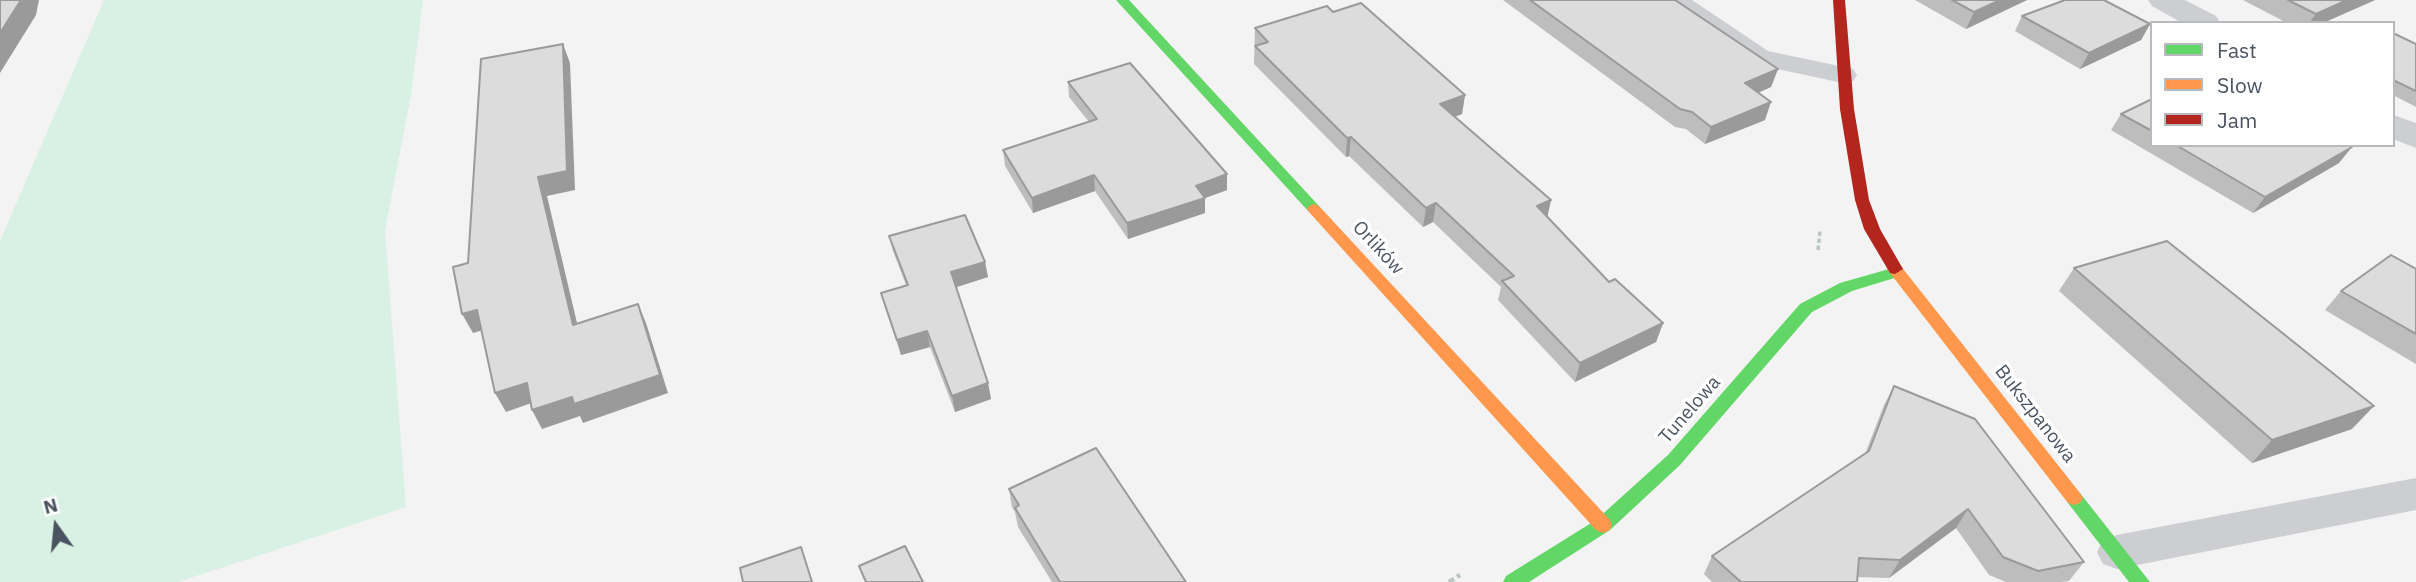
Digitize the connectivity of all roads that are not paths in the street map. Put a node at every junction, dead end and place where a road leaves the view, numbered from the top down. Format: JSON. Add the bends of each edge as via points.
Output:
{"nodes":[{"id":1,"x":1122,"y":0,"type":"edge"},
{"id":2,"x":1674,"y":0,"type":"edge"},
{"id":3,"x":1839,"y":0,"type":"edge"},
{"id":4,"x":2162,"y":0,"type":"edge"},
{"id":5,"x":2201,"y":21,"type":"edge"},
{"id":6,"x":1843,"y":75,"type":"junction"},
{"id":7,"x":2395,"y":126,"type":"edge"},
{"id":8,"x":2416,"y":137,"type":"edge"},
{"id":9,"x":1896,"y":272,"type":"junction"},
{"id":10,"x":2416,"y":494,"type":"edge"},
{"id":11,"x":1603,"y":525,"type":"junction"},
{"id":12,"x":2116,"y":552,"type":"junction"},
{"id":13,"x":1513,"y":582,"type":"edge"},
{"id":14,"x":2140,"y":582,"type":"edge"}],
"edges":[{"from":1,"to":11,"type":"street","name":"Orlików"},
{"from":2,"to":6,"type":"lane","via":[[1759,57]]},
{"from":3,"to":6,"type":"street","name":"Bukszpanowa"},
{"from":4,"to":5,"type":"street"},
{"from":6,"to":9,"type":"street","name":"Bukszpanowa","via":[[1862,200]]},
{"from":7,"to":8,"type":"street"},
{"from":9,"to":11,"type":"street","name":"Tunelowa","via":[[1846,288],[1807,308],[1674,460]]},
{"from":9,"to":12,"type":"street","name":"Bukszpanowa"},
{"from":10,"to":12,"type":"lane"},
{"from":11,"to":13,"type":"street","name":"Tunelowa"},
{"from":12,"to":14,"type":"street","name":"Bukszpanowa"}]}
